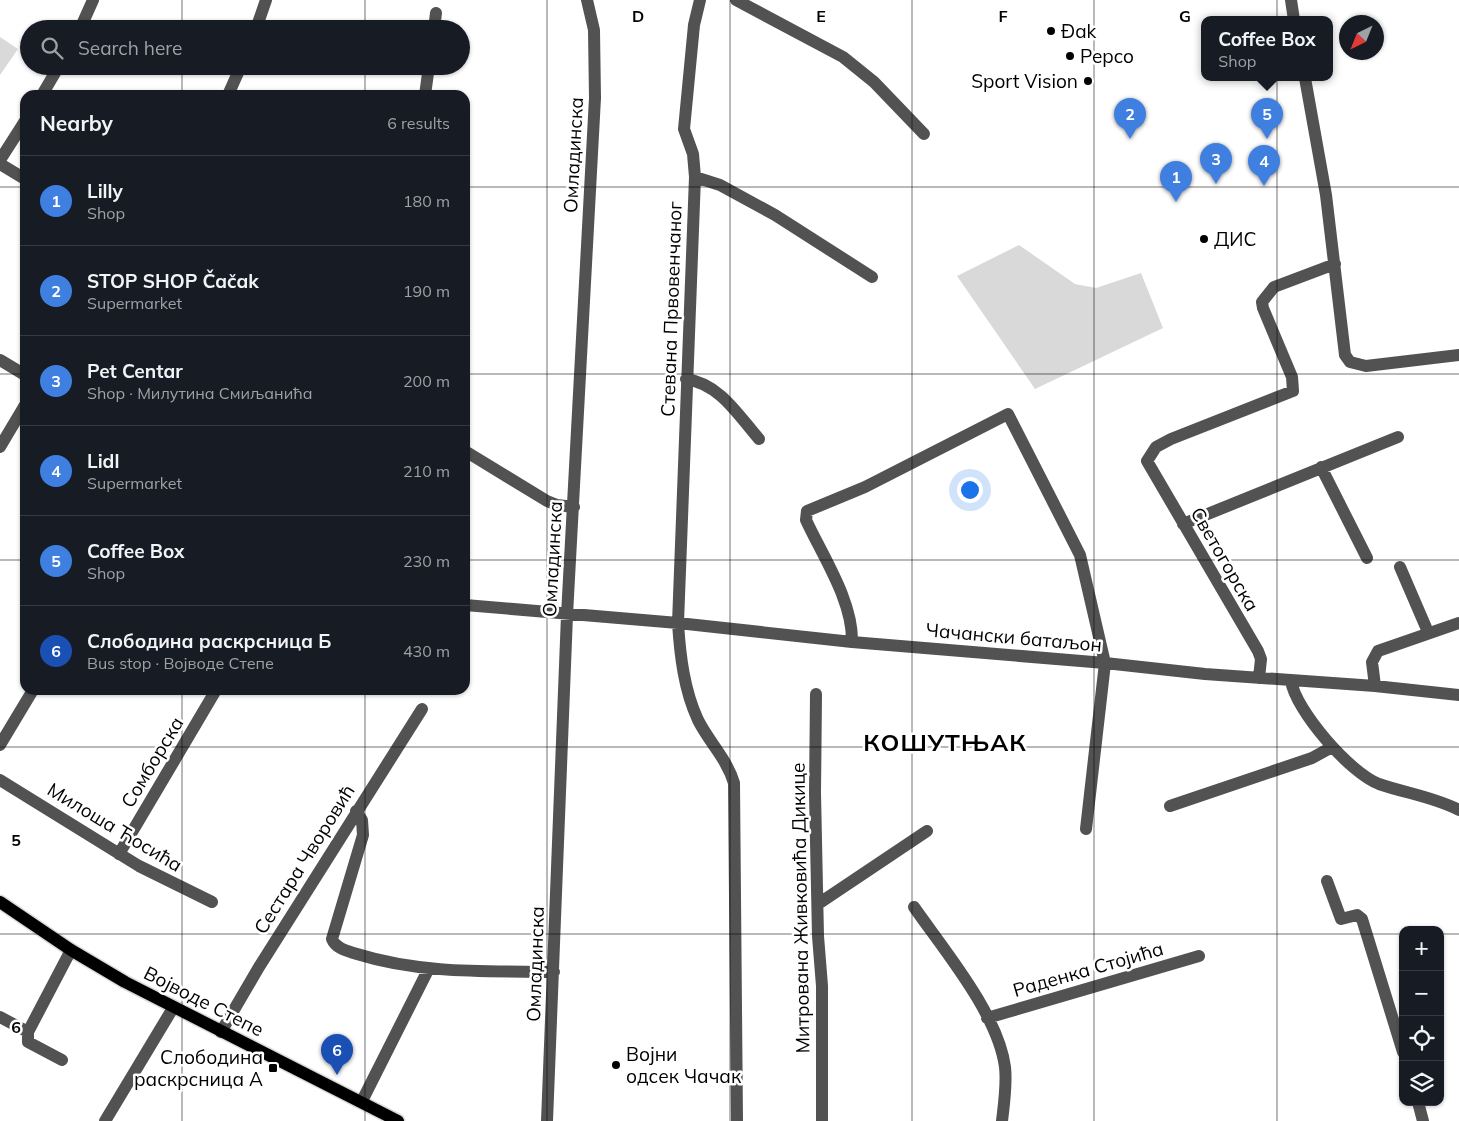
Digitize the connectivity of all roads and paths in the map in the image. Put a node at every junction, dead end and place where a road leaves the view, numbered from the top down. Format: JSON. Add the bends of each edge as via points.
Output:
{"nodes":[{"id":1,"x":93,"y":0,"type":"edge"},
{"id":2,"x":266,"y":0,"type":"edge"},
{"id":3,"x":588,"y":0,"type":"edge"},
{"id":4,"x":700,"y":0,"type":"edge"},
{"id":5,"x":736,"y":0,"type":"edge"},
{"id":6,"x":1291,"y":0,"type":"edge"},
{"id":7,"x":436,"y":13,"type":"dead end"},
{"id":8,"x":1293,"y":16,"type":"edge"},
{"id":9,"x":84,"y":20,"type":"edge"},
{"id":10,"x":259,"y":20,"type":"edge"},
{"id":11,"x":435,"y":20,"type":"edge"},
{"id":12,"x":54,"y":75,"type":"edge"},
{"id":13,"x":237,"y":75,"type":"edge"},
{"id":14,"x":428,"y":75,"type":"edge"},
{"id":15,"x":1306,"y":81,"type":"edge"},
{"id":16,"x":45,"y":90,"type":"edge"},
{"id":17,"x":230,"y":90,"type":"edge"},
{"id":18,"x":426,"y":90,"type":"edge"},
{"id":19,"x":20,"y":129,"type":"edge"},
{"id":20,"x":924,"y":134,"type":"dead end"},
{"id":21,"x":0,"y":162,"type":"edge"},
{"id":22,"x":20,"y":176,"type":"edge"},
{"id":23,"x":695,"y":177,"type":"junction"},
{"id":24,"x":1335,"y":264,"type":"junction"},
{"id":25,"x":872,"y":277,"type":"dead end"},
{"id":26,"x":1459,"y":355,"type":"edge"},
{"id":27,"x":0,"y":360,"type":"edge"},
{"id":28,"x":20,"y":372,"type":"edge"},
{"id":29,"x":686,"y":379,"type":"junction"},
{"id":30,"x":20,"y":414,"type":"edge"},
{"id":31,"x":1398,"y":437,"type":"dead end"},
{"id":32,"x":759,"y":439,"type":"dead end"},
{"id":33,"x":0,"y":447,"type":"edge"},
{"id":34,"x":470,"y":453,"type":"edge"},
{"id":35,"x":1321,"y":467,"type":"junction"},
{"id":36,"x":574,"y":507,"type":"junction"},
{"id":37,"x":1183,"y":524,"type":"junction"},
{"id":38,"x":1367,"y":558,"type":"dead end"},
{"id":39,"x":1400,"y":567,"type":"dead end"},
{"id":40,"x":470,"y":605,"type":"edge"},
{"id":41,"x":567,"y":615,"type":"junction"},
{"id":42,"x":678,"y":623,"type":"junction"},
{"id":43,"x":1459,"y":623,"type":"edge"},
{"id":44,"x":1428,"y":632,"type":"junction"},
{"id":45,"x":852,"y":642,"type":"junction"},
{"id":46,"x":1105,"y":663,"type":"junction"},
{"id":47,"x":1259,"y":678,"type":"junction"},
{"id":48,"x":1291,"y":681,"type":"junction"},
{"id":49,"x":1375,"y":686,"type":"junction"},
{"id":50,"x":816,"y":694,"type":"dead end"},
{"id":51,"x":29,"y":695,"type":"edge"},
{"id":52,"x":213,"y":695,"type":"edge"},
{"id":53,"x":1459,"y":695,"type":"edge"},
{"id":54,"x":422,"y":709,"type":"dead end"},
{"id":55,"x":0,"y":745,"type":"edge"},
{"id":56,"x":1332,"y":747,"type":"junction"},
{"id":57,"x":0,"y":780,"type":"edge"},
{"id":58,"x":1170,"y":806,"type":"dead end"},
{"id":59,"x":1459,"y":810,"type":"edge"},
{"id":60,"x":356,"y":811,"type":"junction"},
{"id":61,"x":1086,"y":829,"type":"dead end"},
{"id":62,"x":927,"y":831,"type":"dead end"},
{"id":63,"x":119,"y":854,"type":"junction"},
{"id":64,"x":1327,"y":881,"type":"dead end"},
{"id":65,"x":0,"y":902,"type":"edge"},
{"id":66,"x":212,"y":902,"type":"dead end"},
{"id":67,"x":818,"y":904,"type":"junction"},
{"id":68,"x":914,"y":907,"type":"dead end"},
{"id":69,"x":71,"y":950,"type":"junction"},
{"id":70,"x":1200,"y":956,"type":"dead end"},
{"id":71,"x":428,"y":970,"type":"junction"},
{"id":72,"x":554,"y":972,"type":"junction"},
{"id":73,"x":173,"y":1008,"type":"junction"},
{"id":74,"x":0,"y":1017,"type":"edge"},
{"id":75,"x":988,"y":1018,"type":"junction"},
{"id":76,"x":28,"y":1032,"type":"junction"},
{"id":77,"x":221,"y":1032,"type":"junction"},
{"id":78,"x":1399,"y":1039,"type":"edge"},
{"id":79,"x":62,"y":1060,"type":"dead end"},
{"id":80,"x":362,"y":1101,"type":"junction"},
{"id":81,"x":1419,"y":1106,"type":"edge"},
{"id":82,"x":105,"y":1121,"type":"edge"},
{"id":83,"x":398,"y":1121,"type":"edge"},
{"id":84,"x":547,"y":1121,"type":"edge"},
{"id":85,"x":737,"y":1121,"type":"edge"},
{"id":86,"x":822,"y":1121,"type":"edge"},
{"id":87,"x":1002,"y":1121,"type":"edge"},
{"id":88,"x":1424,"y":1121,"type":"edge"}],
"edges":[{"from":1,"to":9,"type":"street"},
{"from":2,"to":10,"type":"street"},
{"from":3,"to":36,"type":"street","name":"Омладинска","via":[[594,30],[595,98]]},
{"from":4,"to":23,"type":"street","name":"Стевана Првовенчаног","via":[[694,25],[684,129],[693,154]]},
{"from":5,"to":20,"type":"street","via":[[843,57],[874,82]]},
{"from":6,"to":8,"type":"street"},
{"from":7,"to":11,"type":"street"},
{"from":12,"to":16,"type":"street"},
{"from":13,"to":17,"type":"street"},
{"from":14,"to":18,"type":"street"},
{"from":15,"to":24,"type":"street"},
{"from":19,"to":21,"type":"street"},
{"from":21,"to":22,"type":"street"},
{"from":23,"to":25,"type":"street","via":[[720,185],[775,215]]},
{"from":23,"to":29,"type":"street","name":"Стевана Првовенчаног"},
{"from":24,"to":26,"type":"street","via":[[1343,348],[1350,362],[1366,366]]},
{"from":24,"to":37,"type":"street","name":"Светогорска","via":[[1274,287],[1262,302],[1292,377],[1293,391],[1156,447],[1148,461]]},
{"from":27,"to":28,"type":"street"},
{"from":29,"to":32,"type":"street","via":[[707,385],[720,394]]},
{"from":29,"to":42,"type":"street","name":"Стевана Првовенчаног"},
{"from":30,"to":33,"type":"street"},
{"from":31,"to":35,"type":"street"},
{"from":34,"to":36,"type":"street","via":[[547,501],[557,506]]},
{"from":35,"to":37,"type":"street"},
{"from":35,"to":38,"type":"street"},
{"from":36,"to":41,"type":"street","name":"Омладинска"},
{"from":37,"to":47,"type":"street","name":"Светогорска","via":[[1258,651]]},
{"from":39,"to":44,"type":"street"},
{"from":40,"to":41,"type":"street","name":"Чачански батаљон"},
{"from":41,"to":42,"type":"street","name":"Чачански батаљон"},
{"from":41,"to":72,"type":"street","name":"Омладинска"},
{"from":42,"to":45,"type":"street","name":"Чачански батаљон"},
{"from":42,"to":85,"type":"street","name":"Стевана Првовенчаног","via":[[680,658],[698,719],[730,769],[734,783]]},
{"from":43,"to":44,"type":"street"},
{"from":44,"to":49,"type":"street","via":[[1378,651],[1372,662]]},
{"from":45,"to":46,"type":"street","name":"Чачански батаљон"},
{"from":45,"to":46,"type":"street","via":[[848,608],[806,520],[807,511],[865,487],[1008,414],[1080,555]]},
{"from":46,"to":47,"type":"street","name":"Чачански батаљон"},
{"from":46,"to":61,"type":"street"},
{"from":47,"to":48,"type":"street","name":"Чачански батаљон"},
{"from":48,"to":49,"type":"street","name":"Чачански батаљон"},
{"from":48,"to":56,"type":"street","via":[[1298,701]]},
{"from":49,"to":53,"type":"street","name":"Чачански батаљон"},
{"from":50,"to":67,"type":"street","name":"Митрована Живковића Дикице"},
{"from":51,"to":55,"type":"street"},
{"from":52,"to":63,"type":"street","name":"Сомборска"},
{"from":54,"to":60,"type":"street","name":"Сестара Чворовић"},
{"from":56,"to":58,"type":"street","via":[[1312,758]]},
{"from":56,"to":59,"type":"street","via":[[1371,780]]},
{"from":57,"to":63,"type":"street","name":"Милоша Ћосића"},
{"from":60,"to":71,"type":"street","via":[[362,820],[363,834],[333,941],[343,949],[380,961]]},
{"from":60,"to":77,"type":"street","name":"Сестара Чворовић"},
{"from":62,"to":67,"type":"street"},
{"from":63,"to":66,"type":"street","name":"Милоша Ћосића"},
{"from":64,"to":78,"type":"street","via":[[1342,918],[1357,915],[1362,919]]},
{"from":65,"to":69,"type":"main road","name":"Војводе Степе"},
{"from":67,"to":86,"type":"street","name":"Митрована Живковића Дикице"},
{"from":68,"to":75,"type":"street"},
{"from":69,"to":73,"type":"main road","name":"Војводе Степе"},
{"from":69,"to":76,"type":"street"},
{"from":70,"to":75,"type":"street","name":"Раденка Стојића"},
{"from":71,"to":72,"type":"street"},
{"from":71,"to":80,"type":"street"},
{"from":72,"to":84,"type":"street","name":"Омладинска"},
{"from":73,"to":77,"type":"main road","name":"Војводе Степе"},
{"from":73,"to":82,"type":"street"},
{"from":74,"to":76,"type":"street"},
{"from":75,"to":87,"type":"street","via":[[1005,1066]]},
{"from":76,"to":79,"type":"street","via":[[28,1042]]},
{"from":77,"to":80,"type":"main road","name":"Војводе Степе"},
{"from":80,"to":83,"type":"main road","name":"Војводе Степе"},
{"from":81,"to":88,"type":"street"}]}
